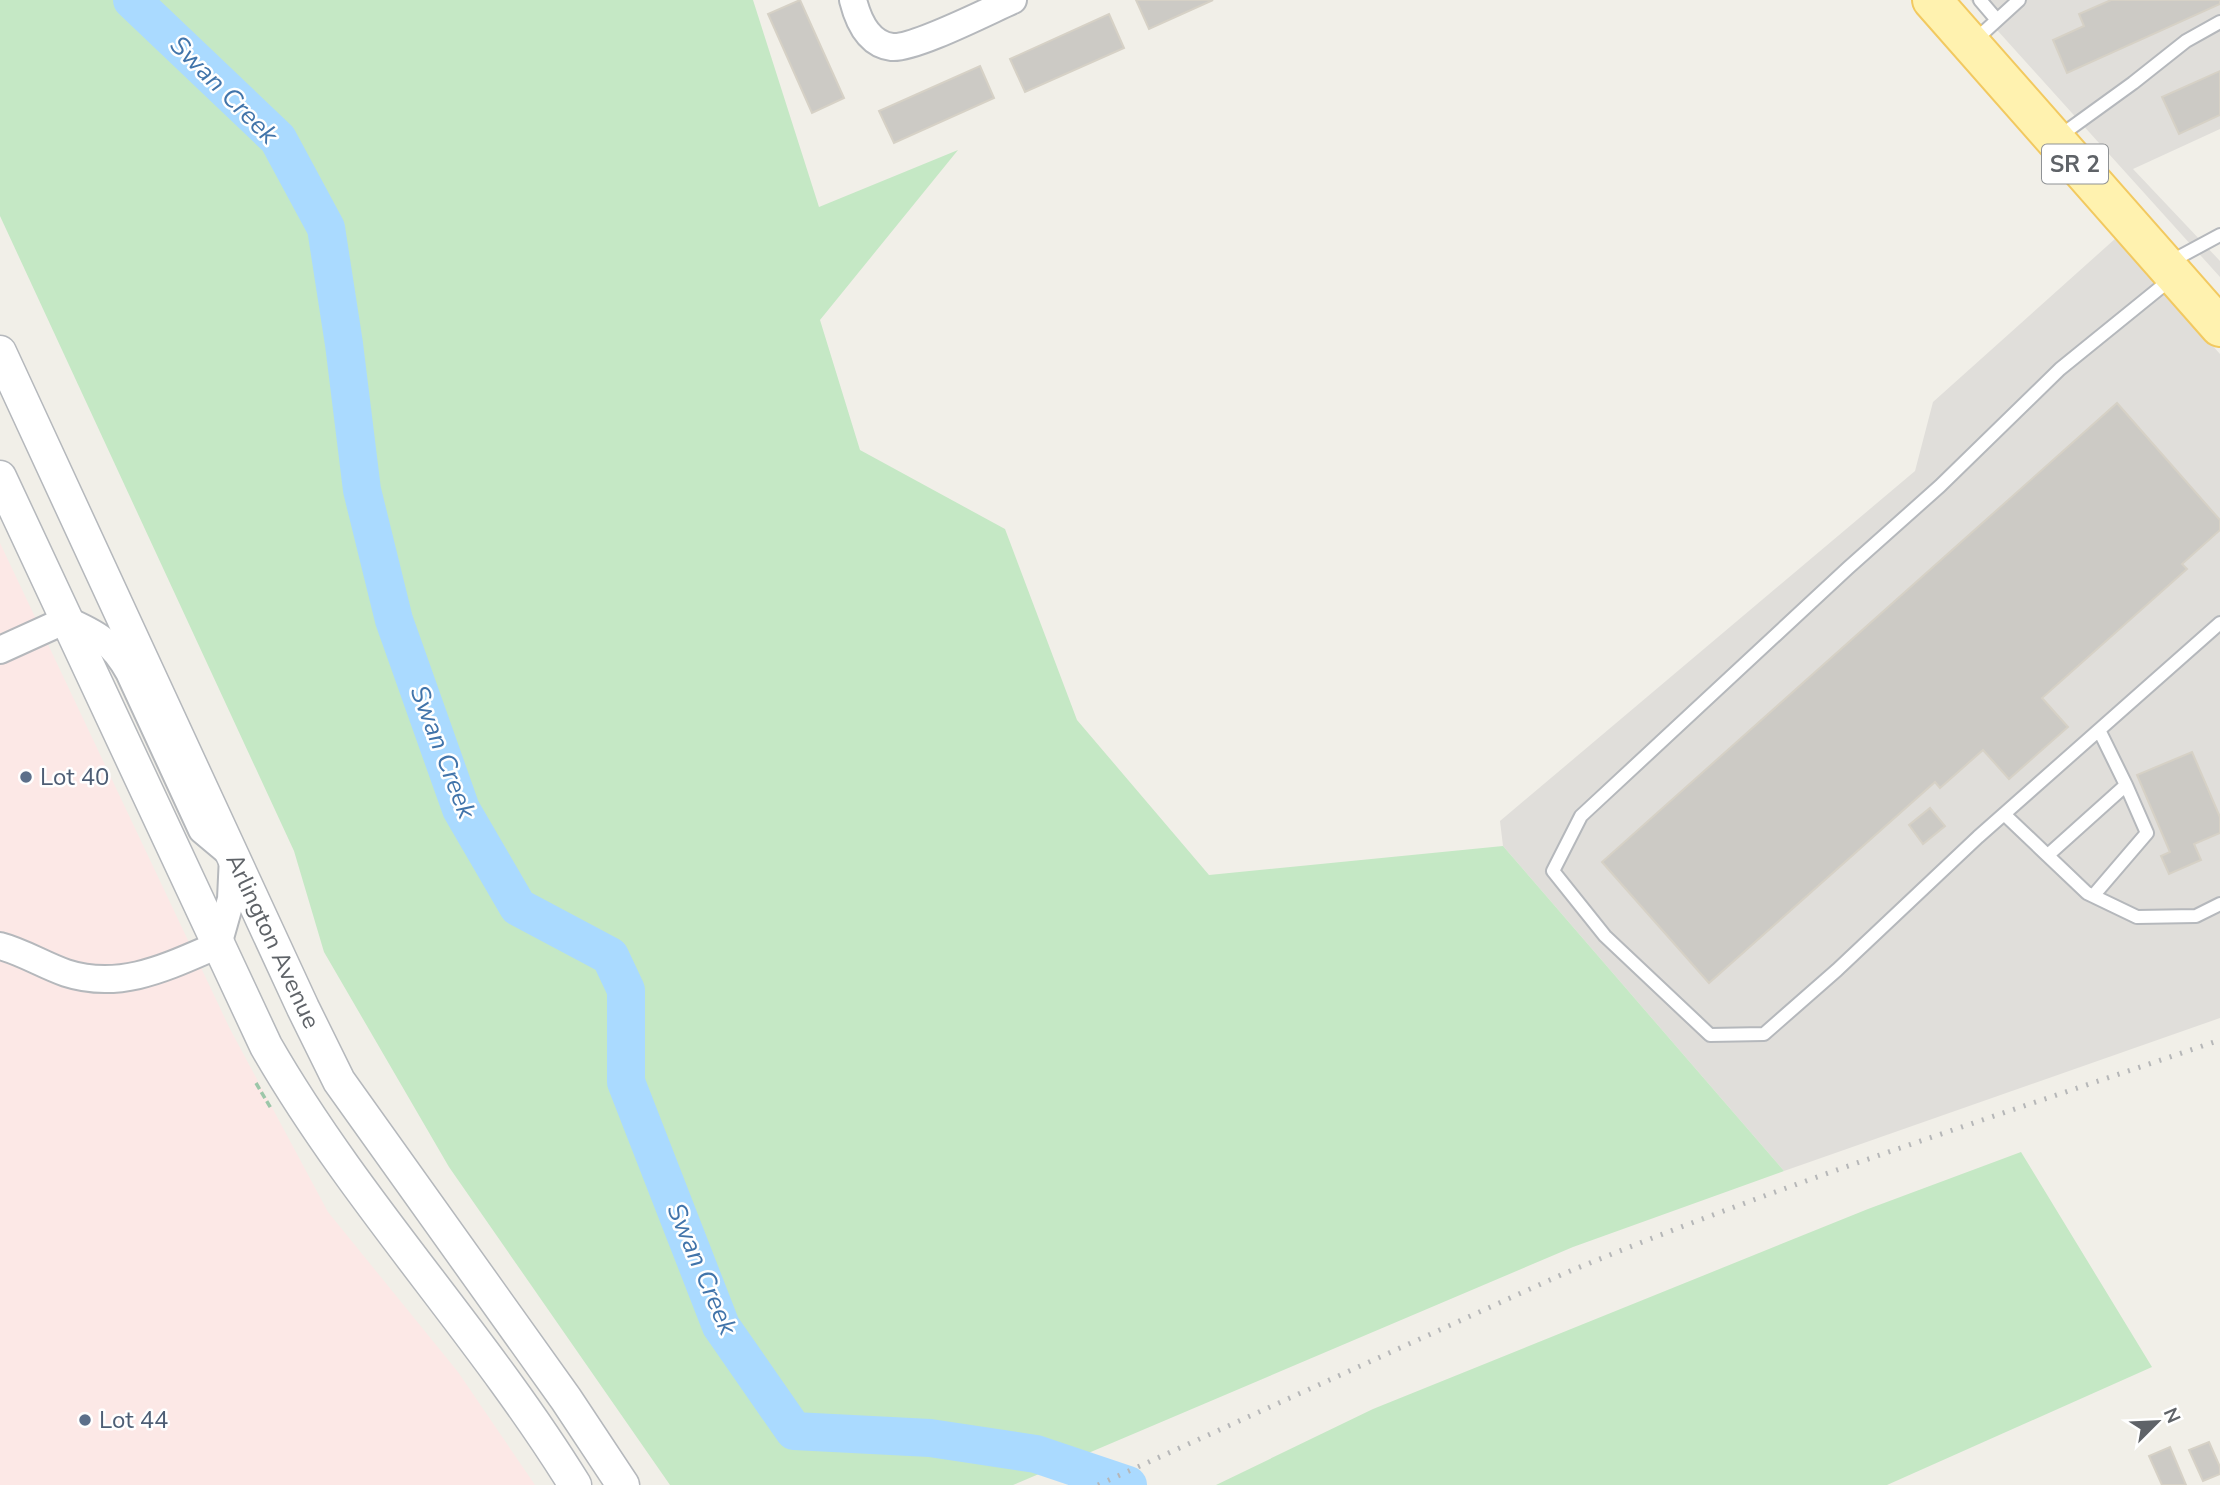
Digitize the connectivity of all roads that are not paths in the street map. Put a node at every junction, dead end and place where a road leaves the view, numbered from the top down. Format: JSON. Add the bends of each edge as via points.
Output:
{"nodes":[{"id":1,"x":853,"y":0,"type":"edge"},
{"id":2,"x":1013,"y":0,"type":"edge"},
{"id":3,"x":1931,"y":0,"type":"edge"},
{"id":4,"x":1979,"y":0,"type":"edge"},
{"id":5,"x":2016,"y":1,"type":"edge"},
{"id":6,"x":2220,"y":22,"type":"edge"},
{"id":7,"x":1984,"y":33,"type":"junction"},
{"id":8,"x":2054,"y":140,"type":"junction"},
{"id":9,"x":2220,"y":235,"type":"edge"},
{"id":10,"x":2169,"y":270,"type":"junction"},
{"id":11,"x":2220,"y":327,"type":"edge"},
{"id":12,"x":0,"y":352,"type":"edge"},
{"id":13,"x":0,"y":477,"type":"edge"},
{"id":14,"x":66,"y":620,"type":"junction"},
{"id":15,"x":2220,"y":623,"type":"edge"},
{"id":16,"x":0,"y":650,"type":"edge"},
{"id":17,"x":2099,"y":730,"type":"junction"},
{"id":18,"x":2126,"y":785,"type":"junction"},
{"id":19,"x":2004,"y":814,"type":"junction"},
{"id":20,"x":2048,"y":855,"type":"junction"},
{"id":21,"x":233,"y":856,"type":"junction"},
{"id":22,"x":2093,"y":895,"type":"junction"},
{"id":23,"x":2220,"y":904,"type":"edge"},
{"id":24,"x":0,"y":946,"type":"edge"},
{"id":25,"x":218,"y":946,"type":"junction"},
{"id":26,"x":575,"y":1485,"type":"edge"},
{"id":27,"x":623,"y":1485,"type":"edge"}],
"edges":[{"from":1,"to":2,"type":"street","via":[[869,36],[890,47],[912,44]]},
{"from":3,"to":7,"type":"main road","number":"SR 2"},
{"from":4,"to":7,"type":"lane"},
{"from":5,"to":7,"type":"lane"},
{"from":6,"to":8,"type":"lane","via":[[2186,41]]},
{"from":7,"to":8,"type":"main road","number":"SR 2"},
{"from":8,"to":10,"type":"main road","number":"SR 2"},
{"from":9,"to":10,"type":"lane"},
{"from":10,"to":11,"type":"main road","number":"SR 2"},
{"from":10,"to":19,"type":"lane","via":[[1581,816],[1553,871],[1605,936],[1710,1035],[1764,1034]]},
{"from":12,"to":21,"type":"street","name":"Arlington Avenue"},
{"from":13,"to":14,"type":"street","name":"Arlington Avenue"},
{"from":14,"to":16,"type":"street"},
{"from":14,"to":21,"type":"street","via":[[102,636],[117,651],[202,830]]},
{"from":14,"to":25,"type":"street","name":"Arlington Avenue"},
{"from":15,"to":17,"type":"lane"},
{"from":17,"to":18,"type":"lane"},
{"from":17,"to":19,"type":"lane"},
{"from":18,"to":20,"type":"lane"},
{"from":18,"to":22,"type":"lane","via":[[2147,832]]},
{"from":19,"to":20,"type":"lane"},
{"from":20,"to":22,"type":"lane"},
{"from":21,"to":25,"type":"street","via":[[231,899]]},
{"from":21,"to":27,"type":"street","name":"Arlington Avenue","via":[[339,1081]]},
{"from":22,"to":23,"type":"lane","via":[[2137,917],[2196,916]]},
{"from":24,"to":25,"type":"street","via":[[66,973],[112,979],[150,973]]},
{"from":25,"to":26,"type":"street","name":"Arlington Avenue","via":[[291,1088]]}]}
